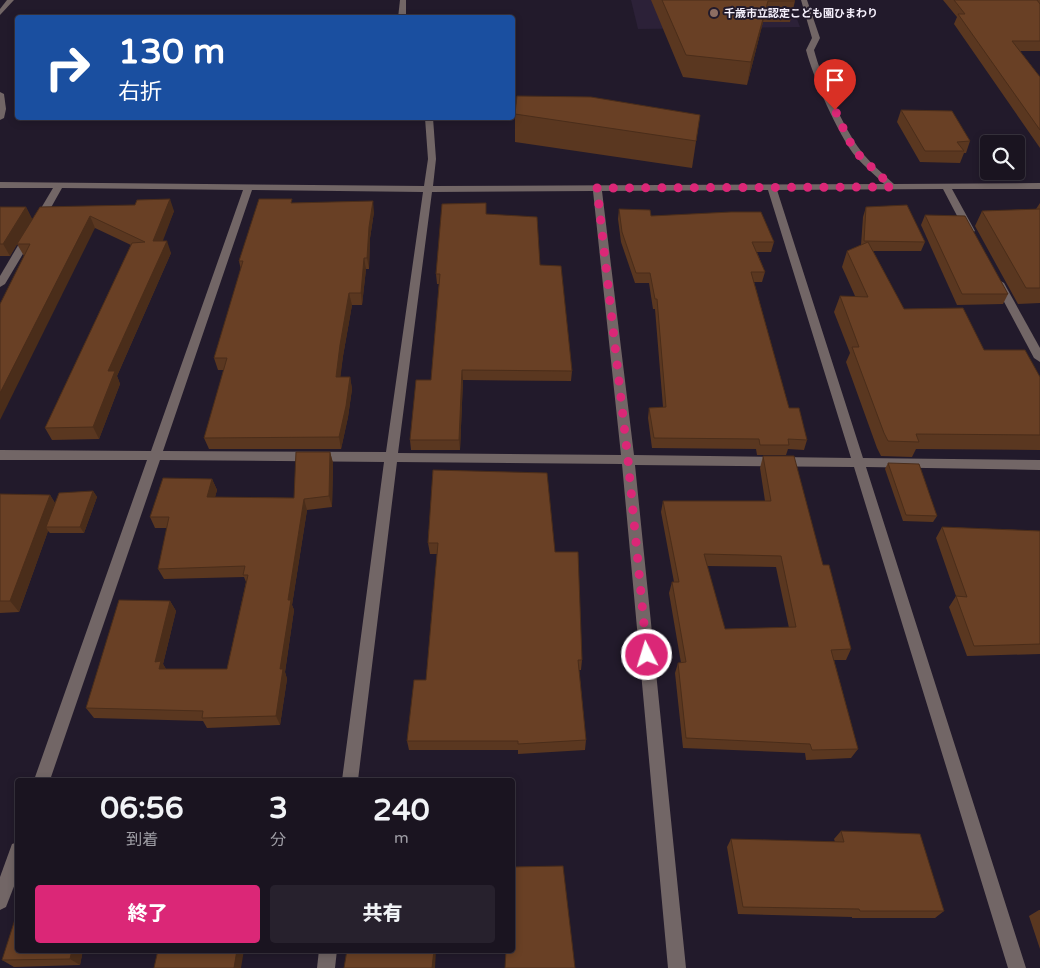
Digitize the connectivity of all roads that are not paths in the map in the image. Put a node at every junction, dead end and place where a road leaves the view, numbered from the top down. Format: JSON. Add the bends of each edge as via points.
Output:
{"nodes":[{"id":1,"x":11,"y":0,"type":"edge"},
{"id":2,"x":404,"y":0,"type":"edge"},
{"id":3,"x":804,"y":0,"type":"edge"},
{"id":4,"x":0,"y":12,"type":"edge"},
{"id":5,"x":402,"y":15,"type":"edge"},
{"id":6,"x":0,"y":94,"type":"edge"},
{"id":7,"x":0,"y":118,"type":"edge"},
{"id":8,"x":429,"y":120,"type":"edge"},
{"id":9,"x":0,"y":185,"type":"edge"},
{"id":10,"x":59,"y":186,"type":"junction"},
{"id":11,"x":1040,"y":186,"type":"edge"},
{"id":12,"x":892,"y":187,"type":"junction"},
{"id":13,"x":946,"y":187,"type":"junction"},
{"id":14,"x":248,"y":188,"type":"junction"},
{"id":15,"x":597,"y":188,"type":"junction"},
{"id":16,"x":772,"y":188,"type":"junction"},
{"id":17,"x":428,"y":189,"type":"junction"},
{"id":18,"x":974,"y":238,"type":"edge"},
{"id":19,"x":993,"y":272,"type":"edge"},
{"id":20,"x":0,"y":284,"type":"edge"},
{"id":21,"x":1040,"y":358,"type":"edge"},
{"id":22,"x":0,"y":454,"type":"edge"},
{"id":23,"x":154,"y":455,"type":"junction"},
{"id":24,"x":391,"y":457,"type":"junction"},
{"id":25,"x":628,"y":460,"type":"junction"},
{"id":26,"x":858,"y":463,"type":"junction"},
{"id":27,"x":1040,"y":465,"type":"edge"},
{"id":28,"x":43,"y":778,"type":"edge"},
{"id":29,"x":350,"y":778,"type":"edge"},
{"id":30,"x":15,"y":858,"type":"edge"},
{"id":31,"x":0,"y":901,"type":"edge"},
{"id":32,"x":328,"y":953,"type":"edge"},
{"id":33,"x":326,"y":968,"type":"edge"},
{"id":34,"x":677,"y":968,"type":"edge"},
{"id":35,"x":1017,"y":968,"type":"edge"}],
"edges":[{"from":1,"to":4,"type":"street"},
{"from":2,"to":5,"type":"street"},
{"from":3,"to":12,"type":"street","via":[[816,38],[810,50],[814,65],[848,139],[859,155]]},
{"from":6,"to":7,"type":"street"},
{"from":8,"to":17,"type":"street","via":[[432,159]]},
{"from":9,"to":10,"type":"street"},
{"from":10,"to":14,"type":"street"},
{"from":10,"to":20,"type":"street"},
{"from":11,"to":13,"type":"street"},
{"from":12,"to":13,"type":"street"},
{"from":12,"to":16,"type":"street"},
{"from":13,"to":18,"type":"street"},
{"from":14,"to":17,"type":"street"},
{"from":14,"to":23,"type":"street"},
{"from":15,"to":16,"type":"street"},
{"from":15,"to":17,"type":"street"},
{"from":15,"to":25,"type":"street"},
{"from":16,"to":26,"type":"street"},
{"from":17,"to":24,"type":"street"},
{"from":19,"to":21,"type":"street"},
{"from":22,"to":23,"type":"street"},
{"from":23,"to":24,"type":"street"},
{"from":23,"to":28,"type":"street"},
{"from":24,"to":25,"type":"street"},
{"from":24,"to":29,"type":"street"},
{"from":25,"to":26,"type":"street"},
{"from":25,"to":34,"type":"street"},
{"from":26,"to":27,"type":"street"},
{"from":26,"to":35,"type":"street"},
{"from":30,"to":31,"type":"street"},
{"from":32,"to":33,"type":"street"}]}
